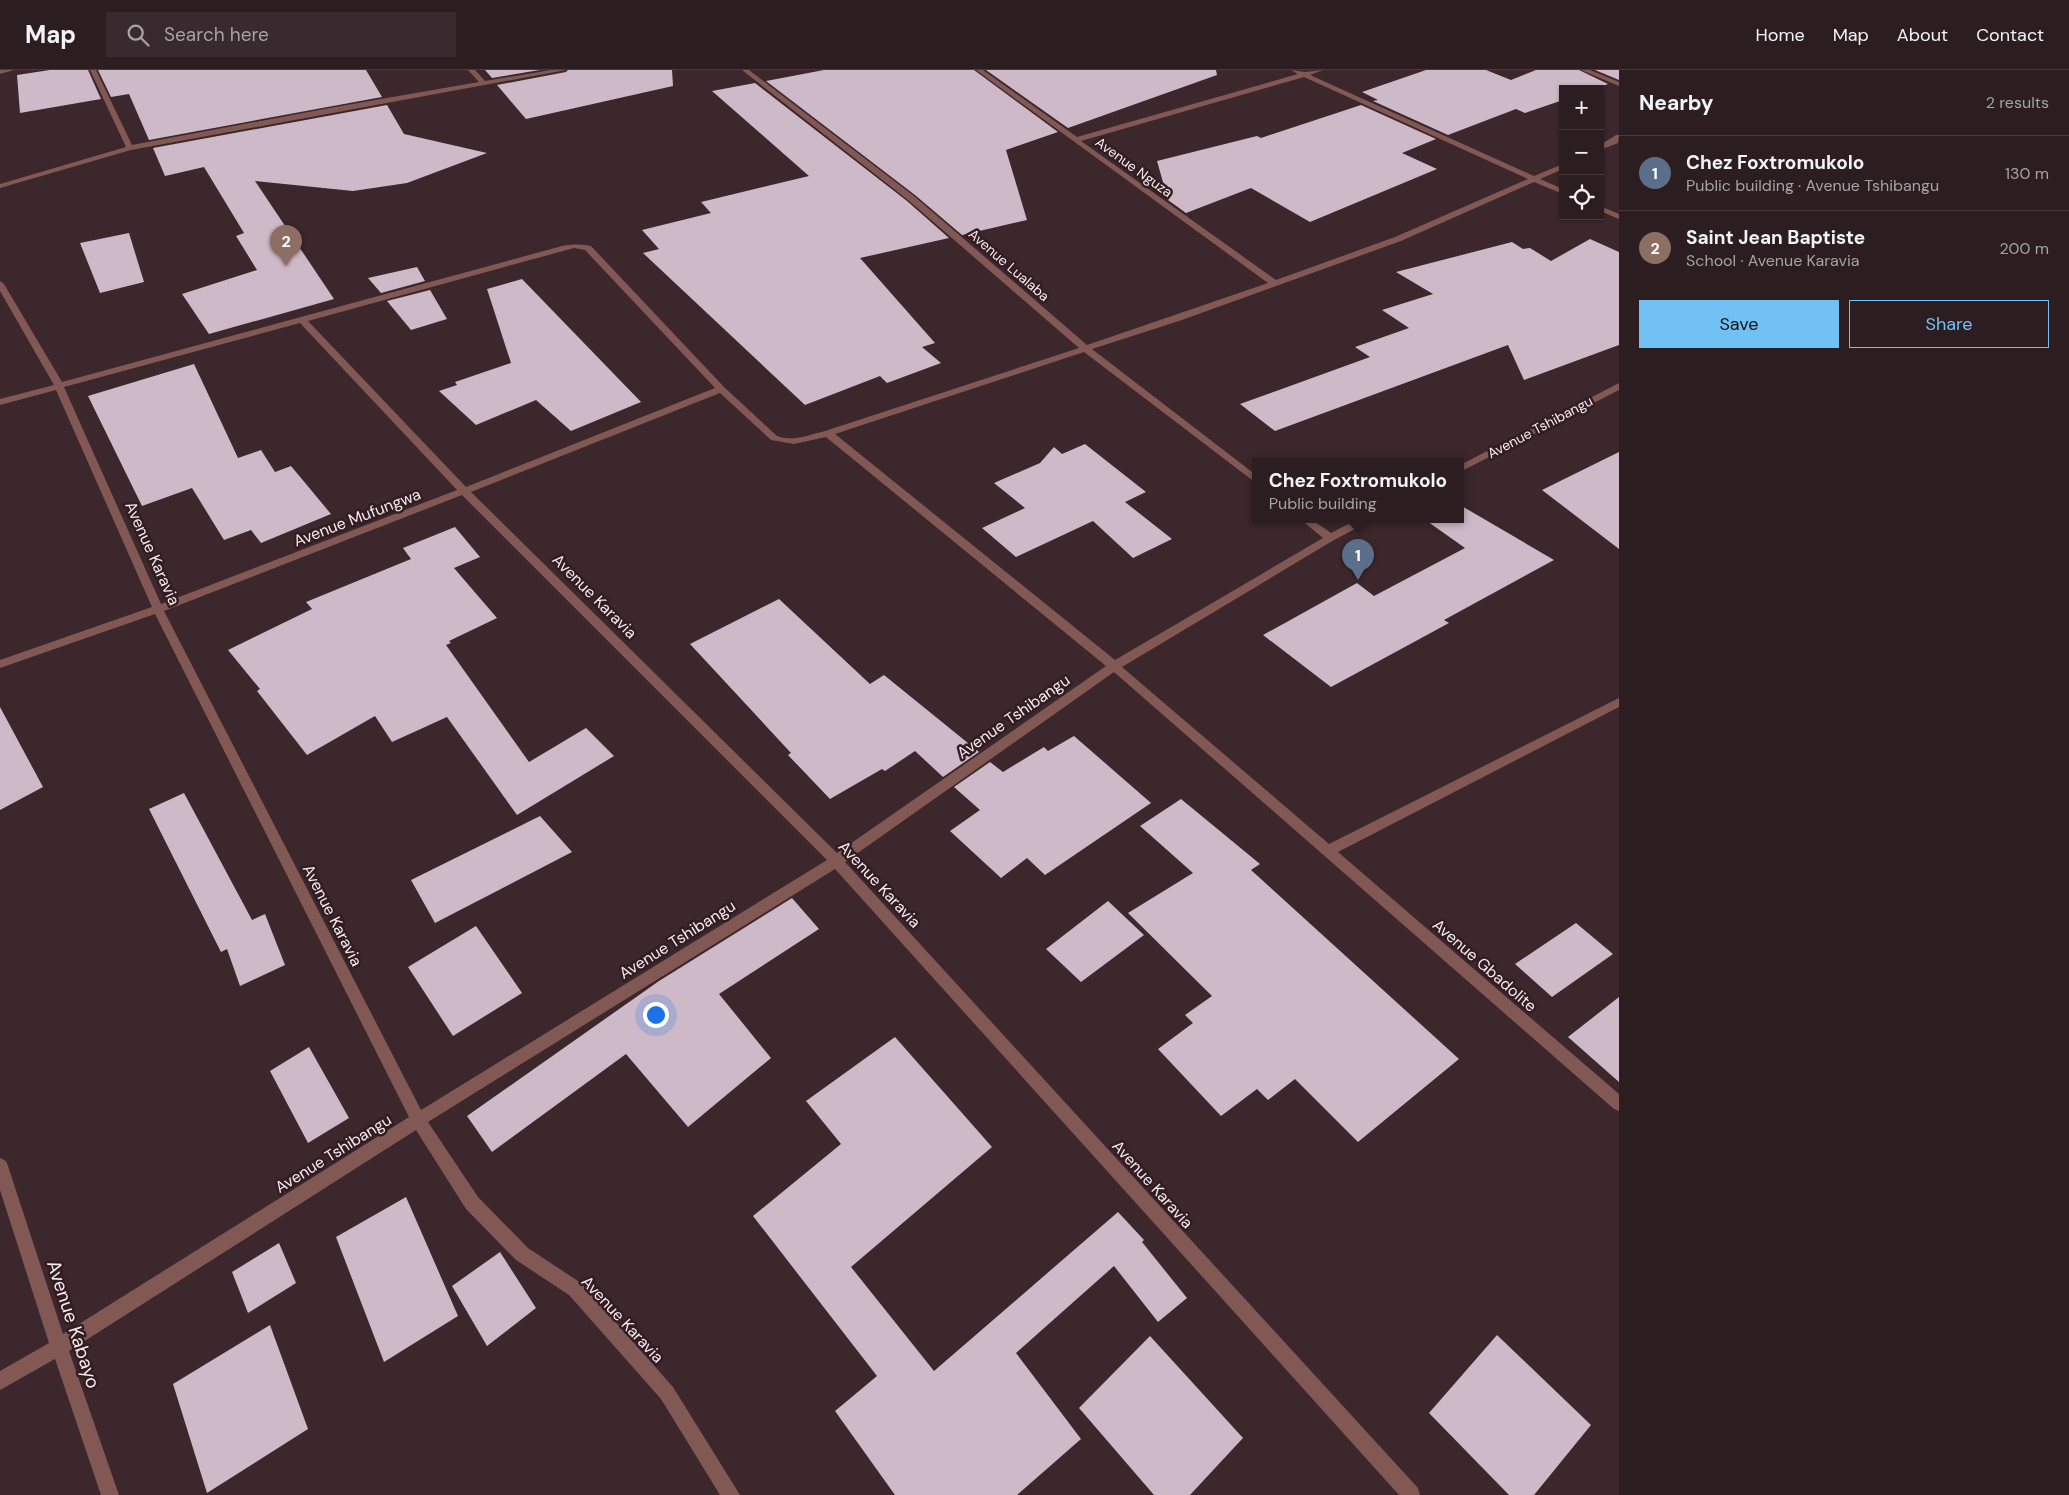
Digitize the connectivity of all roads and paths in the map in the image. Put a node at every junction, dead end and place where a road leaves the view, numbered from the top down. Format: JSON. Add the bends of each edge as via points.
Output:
{"nodes":[{"id":1,"x":11,"y":70,"type":"edge"},
{"id":2,"x":93,"y":70,"type":"edge"},
{"id":3,"x":471,"y":70,"type":"edge"},
{"id":4,"x":562,"y":70,"type":"edge"},
{"id":5,"x":745,"y":70,"type":"edge"},
{"id":6,"x":979,"y":70,"type":"edge"},
{"id":7,"x":1294,"y":70,"type":"edge"},
{"id":8,"x":1320,"y":70,"type":"edge"},
{"id":9,"x":1584,"y":70,"type":"edge"},
{"id":10,"x":0,"y":72,"type":"edge"},
{"id":11,"x":1304,"y":75,"type":"junction"},
{"id":12,"x":482,"y":83,"type":"junction"},
{"id":13,"x":1619,"y":84,"type":"edge"},
{"id":14,"x":1619,"y":137,"type":"edge"},
{"id":15,"x":1076,"y":140,"type":"junction"},
{"id":16,"x":1604,"y":146,"type":"edge"},
{"id":17,"x":130,"y":148,"type":"junction"},
{"id":18,"x":1559,"y":168,"type":"edge"},
{"id":19,"x":1534,"y":180,"type":"junction"},
{"id":20,"x":0,"y":186,"type":"edge"},
{"id":21,"x":1559,"y":190,"type":"edge"},
{"id":22,"x":1604,"y":210,"type":"edge"},
{"id":23,"x":1619,"y":217,"type":"edge"},
{"id":24,"x":0,"y":284,"type":"edge"},
{"id":25,"x":1274,"y":284,"type":"junction"},
{"id":26,"x":301,"y":319,"type":"junction"},
{"id":27,"x":1086,"y":349,"type":"junction"},
{"id":28,"x":59,"y":386,"type":"junction"},
{"id":29,"x":1619,"y":386,"type":"edge"},
{"id":30,"x":721,"y":389,"type":"junction"},
{"id":31,"x":0,"y":402,"type":"edge"},
{"id":32,"x":828,"y":432,"type":"junction"},
{"id":33,"x":1464,"y":467,"type":"edge"},
{"id":34,"x":1252,"y":477,"type":"edge"},
{"id":35,"x":464,"y":491,"type":"junction"},
{"id":36,"x":1310,"y":523,"type":"edge"},
{"id":37,"x":1358,"y":523,"type":"edge"},
{"id":38,"x":1330,"y":538,"type":"junction"},
{"id":39,"x":158,"y":610,"type":"junction"},
{"id":40,"x":0,"y":664,"type":"edge"},
{"id":41,"x":1114,"y":666,"type":"junction"},
{"id":42,"x":1619,"y":702,"type":"edge"},
{"id":43,"x":1328,"y":852,"type":"junction"},
{"id":44,"x":836,"y":861,"type":"junction"},
{"id":45,"x":1619,"y":1104,"type":"edge"},
{"id":46,"x":418,"y":1120,"type":"junction"},
{"id":47,"x":0,"y":1166,"type":"edge"},
{"id":48,"x":59,"y":1348,"type":"junction"},
{"id":49,"x":0,"y":1381,"type":"edge"},
{"id":50,"x":110,"y":1495,"type":"edge"},
{"id":51,"x":731,"y":1495,"type":"edge"},
{"id":52,"x":1411,"y":1495,"type":"edge"}],
"edges":[{"from":1,"to":10,"type":"street"},
{"from":2,"to":17,"type":"street"},
{"from":3,"to":12,"type":"street"},
{"from":4,"to":12,"type":"street"},
{"from":5,"to":27,"type":"street","name":"Avenue Lualaba","via":[[911,198]]},
{"from":6,"to":15,"type":"street","name":"Avenue Nguza"},
{"from":7,"to":11,"type":"street"},
{"from":8,"to":11,"type":"street"},
{"from":9,"to":13,"type":"street"},
{"from":11,"to":15,"type":"street"},
{"from":11,"to":19,"type":"street"},
{"from":12,"to":17,"type":"street"},
{"from":14,"to":16,"type":"street"},
{"from":15,"to":25,"type":"street","name":"Avenue Nguza"},
{"from":17,"to":20,"type":"street"},
{"from":18,"to":19,"type":"street"},
{"from":19,"to":21,"type":"street"},
{"from":19,"to":25,"type":"street","via":[[1398,239]]},
{"from":22,"to":23,"type":"street"},
{"from":24,"to":28,"type":"street","name":"Avenue Karavia"},
{"from":25,"to":27,"type":"street"},
{"from":26,"to":28,"type":"street"},
{"from":26,"to":30,"type":"street","via":[[565,248],[584,247]]},
{"from":26,"to":35,"type":"street","name":"Avenue Karavia"},
{"from":27,"to":32,"type":"street"},
{"from":27,"to":34,"type":"street","name":"Avenue Lualaba"},
{"from":28,"to":31,"type":"street"},
{"from":28,"to":39,"type":"street","name":"Avenue Karavia"},
{"from":29,"to":33,"type":"street","name":"Avenue Tshibangu"},
{"from":30,"to":32,"type":"street","via":[[780,441]]},
{"from":30,"to":35,"type":"street","name":"Avenue Mufungwa"},
{"from":32,"to":41,"type":"street","name":"Avenue Gbadolite"},
{"from":35,"to":39,"type":"street","name":"Avenue Mufungwa"},
{"from":35,"to":44,"type":"street","name":"Avenue Karavia"},
{"from":36,"to":38,"type":"street"},
{"from":37,"to":38,"type":"street","name":"Avenue Tshibangu"},
{"from":38,"to":41,"type":"street","name":"Avenue Tshibangu"},
{"from":39,"to":40,"type":"street","name":"Avenue Mufungwa"},
{"from":39,"to":46,"type":"street","name":"Avenue Karavia"},
{"from":41,"to":43,"type":"street","name":"Avenue Gbadolite"},
{"from":41,"to":44,"type":"street","name":"Avenue Tshibangu"},
{"from":42,"to":43,"type":"street"},
{"from":43,"to":45,"type":"street","name":"Avenue Gbadolite"},
{"from":44,"to":46,"type":"street","name":"Avenue Tshibangu"},
{"from":44,"to":52,"type":"street","name":"Avenue Karavia"},
{"from":46,"to":48,"type":"street","name":"Avenue Tshibangu"},
{"from":46,"to":51,"type":"street","name":"Avenue Karavia","via":[[472,1203],[522,1254],[575,1290],[667,1393]]},
{"from":47,"to":48,"type":"street","name":"Avenue Kabayo"},
{"from":48,"to":49,"type":"street","name":"Avenue Tshibangu"},
{"from":48,"to":50,"type":"street","name":"Avenue Kabayo"}]}
